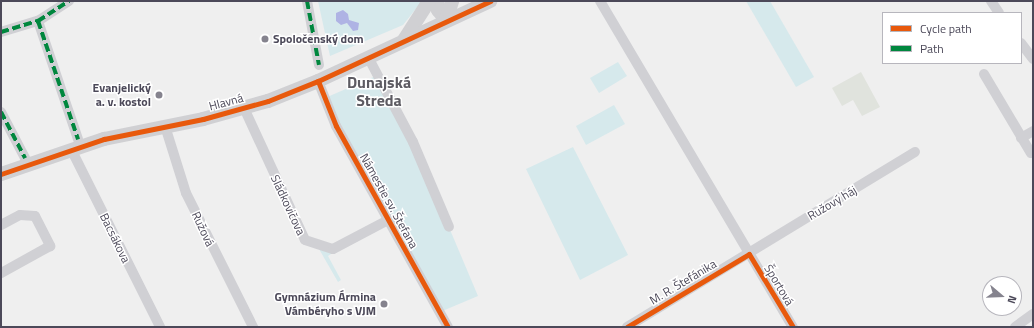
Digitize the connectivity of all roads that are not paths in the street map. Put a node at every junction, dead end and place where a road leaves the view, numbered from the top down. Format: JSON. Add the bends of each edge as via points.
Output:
{"nodes":[{"id":1,"x":69,"y":1,"type":"edge"},
{"id":2,"x":307,"y":1,"type":"edge"},
{"id":3,"x":429,"y":1,"type":"edge"},
{"id":4,"x":437,"y":1,"type":"edge"},
{"id":5,"x":452,"y":1,"type":"edge"},
{"id":6,"x":490,"y":1,"type":"edge"},
{"id":7,"x":600,"y":1,"type":"edge"},
{"id":8,"x":990,"y":1,"type":"edge"},
{"id":9,"x":998,"y":12,"type":"edge"},
{"id":10,"x":446,"y":20,"type":"junction"},
{"id":11,"x":38,"y":21,"type":"junction"},
{"id":12,"x":1,"y":32,"type":"edge"},
{"id":13,"x":404,"y":41,"type":"junction"},
{"id":14,"x":1022,"y":44,"type":"edge"},
{"id":15,"x":368,"y":57,"type":"junction"},
{"id":16,"x":1033,"y":59,"type":"edge"},
{"id":17,"x":319,"y":65,"type":"dead end"},
{"id":18,"x":984,"y":74,"type":"dead end"},
{"id":19,"x":318,"y":81,"type":"junction"},
{"id":20,"x":244,"y":108,"type":"junction"},
{"id":21,"x":1,"y":112,"type":"edge"},
{"id":22,"x":165,"y":126,"type":"junction"},
{"id":23,"x":1033,"y":131,"type":"edge"},
{"id":24,"x":1021,"y":138,"type":"junction"},
{"id":25,"x":75,"y":144,"type":"junction"},
{"id":26,"x":914,"y":152,"type":"dead end"},
{"id":27,"x":1031,"y":153,"type":"dead end"},
{"id":28,"x":25,"y":158,"type":"dead end"},
{"id":29,"x":1,"y":174,"type":"edge"},
{"id":30,"x":388,"y":220,"type":"junction"},
{"id":31,"x":1,"y":225,"type":"edge"},
{"id":32,"x":449,"y":227,"type":"dead end"},
{"id":33,"x":749,"y":254,"type":"junction"},
{"id":34,"x":1,"y":274,"type":"edge"},
{"id":35,"x":1033,"y":314,"type":"edge"},
{"id":36,"x":160,"y":327,"type":"edge"},
{"id":37,"x":253,"y":327,"type":"edge"},
{"id":38,"x":448,"y":327,"type":"edge"},
{"id":39,"x":627,"y":327,"type":"edge"},
{"id":40,"x":793,"y":327,"type":"edge"},
{"id":41,"x":1015,"y":327,"type":"edge"}],
"edges":[{"from":1,"to":11,"type":"street"},
{"from":2,"to":17,"type":"street"},
{"from":3,"to":13,"type":"main road"},
{"from":4,"to":10,"type":"main road","via":[[438,10]]},
{"from":5,"to":10,"type":"main road"},
{"from":6,"to":10,"type":"main road","name":"Hlavná"},
{"from":7,"to":33,"type":"street","name":"Športová"},
{"from":8,"to":9,"type":"street"},
{"from":10,"to":13,"type":"main road","name":"Hlavná"},
{"from":11,"to":12,"type":"street"},
{"from":11,"to":25,"type":"street","name":"Bacsákova"},
{"from":13,"to":15,"type":"main road","name":"Hlavná"},
{"from":14,"to":16,"type":"street"},
{"from":15,"to":19,"type":"main road","name":"Hlavná"},
{"from":15,"to":32,"type":"street","via":[[412,142]]},
{"from":18,"to":24,"type":"street"},
{"from":19,"to":20,"type":"main road","name":"Hlavná"},
{"from":19,"to":30,"type":"street","name":"Námestie sv. Štefana","via":[[336,126]]},
{"from":20,"to":22,"type":"main road","name":"Hlavná"},
{"from":20,"to":30,"type":"street","name":"Sládkovičova","via":[[299,232],[310,244],[333,249]]},
{"from":21,"to":28,"type":"street"},
{"from":22,"to":25,"type":"main road","name":"Hlavná"},
{"from":22,"to":37,"type":"street","name":"Ružová","via":[[186,193]]},
{"from":23,"to":24,"type":"street"},
{"from":24,"to":27,"type":"street"},
{"from":25,"to":29,"type":"main road","name":"Hlavná"},
{"from":25,"to":36,"type":"street","name":"Bacsákova"},
{"from":26,"to":33,"type":"street","name":"Ružový háj"},
{"from":30,"to":38,"type":"street","name":"Námestie sv. Štefana"},
{"from":31,"to":34,"type":"street","via":[[20,215],[35,216],[50,246]]},
{"from":33,"to":39,"type":"street","name":"M. R. Štefánika"},
{"from":33,"to":40,"type":"street","name":"Športová"},
{"from":35,"to":41,"type":"street"}]}
